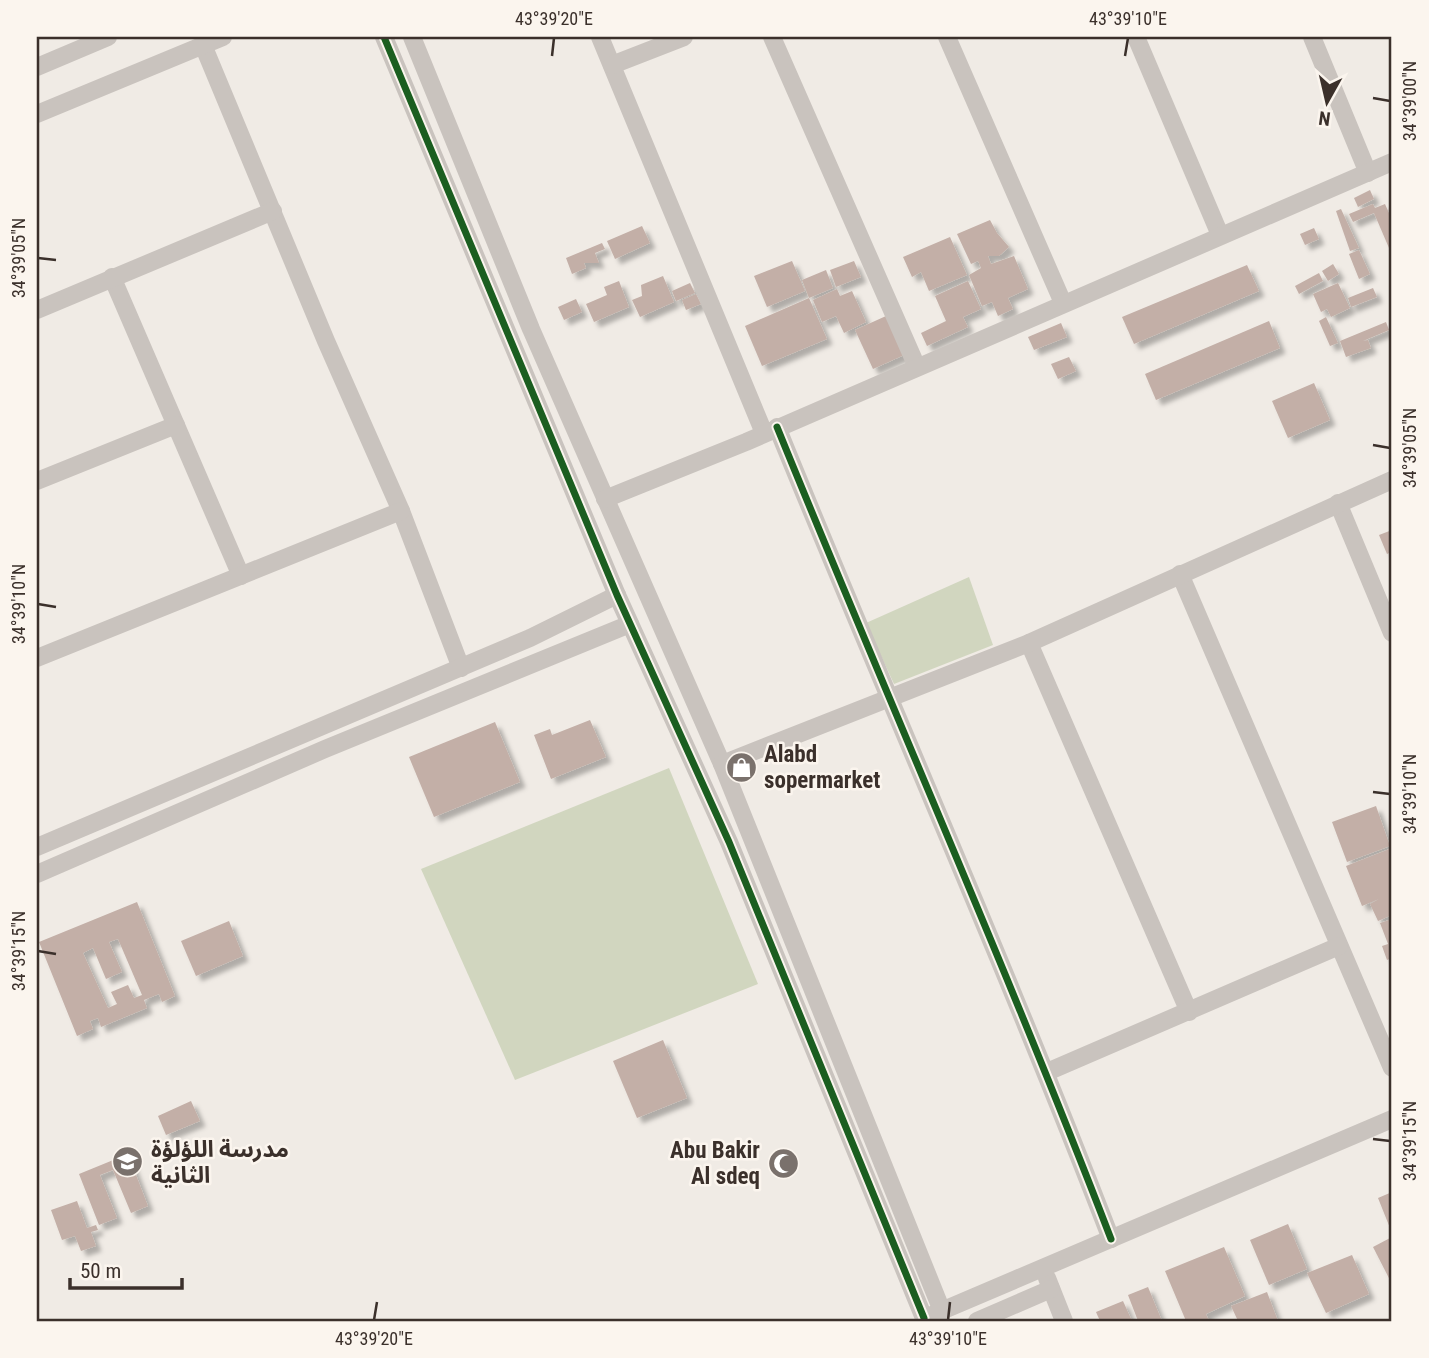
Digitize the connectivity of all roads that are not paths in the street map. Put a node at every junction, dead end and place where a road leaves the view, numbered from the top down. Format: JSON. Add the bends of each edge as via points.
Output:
{"nodes":[{"id":1,"x":108,"y":37,"type":"edge"},
{"id":2,"x":223,"y":37,"type":"edge"},
{"id":3,"x":384,"y":37,"type":"edge"},
{"id":4,"x":412,"y":37,"type":"edge"},
{"id":5,"x":600,"y":37,"type":"edge"},
{"id":6,"x":684,"y":37,"type":"edge"},
{"id":7,"x":772,"y":37,"type":"edge"},
{"id":8,"x":947,"y":37,"type":"edge"},
{"id":9,"x":1136,"y":37,"type":"edge"},
{"id":10,"x":1312,"y":37,"type":"edge"},
{"id":11,"x":203,"y":45,"type":"junction"},
{"id":12,"x":612,"y":65,"type":"junction"},
{"id":13,"x":37,"y":67,"type":"edge"},
{"id":14,"x":37,"y":114,"type":"edge"},
{"id":15,"x":1392,"y":162,"type":"edge"},
{"id":16,"x":1368,"y":173,"type":"junction"},
{"id":17,"x":273,"y":211,"type":"junction"},
{"id":18,"x":1220,"y":235,"type":"junction"},
{"id":19,"x":112,"y":277,"type":"junction"},
{"id":20,"x":1063,"y":303,"type":"junction"},
{"id":21,"x":37,"y":310,"type":"edge"},
{"id":22,"x":531,"y":329,"type":"junction"},
{"id":23,"x":511,"y":338,"type":"junction"},
{"id":24,"x":917,"y":366,"type":"junction"},
{"id":25,"x":176,"y":425,"type":"junction"},
{"id":26,"x":770,"y":430,"type":"junction"},
{"id":27,"x":1392,"y":480,"type":"edge"},
{"id":28,"x":37,"y":481,"type":"edge"},
{"id":29,"x":605,"y":499,"type":"junction"},
{"id":30,"x":1338,"y":503,"type":"junction"},
{"id":31,"x":401,"y":511,"type":"junction"},
{"id":32,"x":1180,"y":575,"type":"junction"},
{"id":33,"x":241,"y":576,"type":"junction"},
{"id":34,"x":617,"y":595,"type":"junction"},
{"id":35,"x":630,"y":624,"type":"junction"},
{"id":36,"x":1392,"y":633,"type":"edge"},
{"id":37,"x":530,"y":638,"type":"junction"},
{"id":38,"x":1029,"y":643,"type":"junction"},
{"id":39,"x":37,"y":658,"type":"edge"},
{"id":40,"x":539,"y":660,"type":"junction"},
{"id":41,"x":461,"y":668,"type":"junction"},
{"id":42,"x":887,"y":699,"type":"junction"},
{"id":43,"x":722,"y":764,"type":"junction"},
{"id":44,"x":92,"y":824,"type":"junction"},
{"id":45,"x":751,"y":835,"type":"junction"},
{"id":46,"x":57,"y":839,"type":"junction"},
{"id":47,"x":729,"y":842,"type":"junction"},
{"id":48,"x":101,"y":846,"type":"junction"},
{"id":49,"x":37,"y":847,"type":"edge"},
{"id":50,"x":64,"y":862,"type":"junction"},
{"id":51,"x":37,"y":874,"type":"edge"},
{"id":52,"x":1339,"y":946,"type":"junction"},
{"id":53,"x":1189,"y":1012,"type":"junction"},
{"id":54,"x":1392,"y":1068,"type":"edge"},
{"id":55,"x":1046,"y":1072,"type":"junction"},
{"id":56,"x":1392,"y":1119,"type":"edge"},
{"id":57,"x":1111,"y":1239,"type":"junction"},
{"id":58,"x":1043,"y":1269,"type":"junction"},
{"id":59,"x":1051,"y":1289,"type":"junction"},
{"id":60,"x":942,"y":1311,"type":"junction"},
{"id":61,"x":920,"y":1320,"type":"edge"},
{"id":62,"x":977,"y":1321,"type":"edge"},
{"id":63,"x":1064,"y":1321,"type":"edge"}],
"edges":[{"from":1,"to":13,"type":"street"},
{"from":2,"to":11,"type":"street"},
{"from":3,"to":23,"type":"street"},
{"from":4,"to":22,"type":"street"},
{"from":5,"to":12,"type":"street"},
{"from":6,"to":12,"type":"street"},
{"from":7,"to":24,"type":"street"},
{"from":8,"to":20,"type":"street"},
{"from":9,"to":18,"type":"street"},
{"from":10,"to":16,"type":"street"},
{"from":11,"to":14,"type":"street"},
{"from":11,"to":17,"type":"street"},
{"from":12,"to":26,"type":"street"},
{"from":15,"to":16,"type":"street"},
{"from":16,"to":18,"type":"street"},
{"from":17,"to":19,"type":"street"},
{"from":17,"to":31,"type":"street"},
{"from":18,"to":20,"type":"street"},
{"from":19,"to":21,"type":"street"},
{"from":19,"to":25,"type":"street"},
{"from":20,"to":24,"type":"street"},
{"from":22,"to":23,"type":"street"},
{"from":22,"to":29,"type":"street"},
{"from":23,"to":34,"type":"street"},
{"from":24,"to":26,"type":"street"},
{"from":25,"to":28,"type":"street"},
{"from":25,"to":33,"type":"street"},
{"from":26,"to":29,"type":"street"},
{"from":26,"to":42,"type":"street"},
{"from":27,"to":30,"type":"street"},
{"from":29,"to":43,"type":"street"},
{"from":30,"to":32,"type":"street"},
{"from":30,"to":36,"type":"street"},
{"from":31,"to":33,"type":"street"},
{"from":31,"to":41,"type":"street"},
{"from":32,"to":38,"type":"street"},
{"from":32,"to":52,"type":"street"},
{"from":33,"to":39,"type":"street"},
{"from":34,"to":35,"type":"street"},
{"from":34,"to":37,"type":"street"},
{"from":35,"to":40,"type":"street"},
{"from":35,"to":47,"type":"street"},
{"from":37,"to":40,"type":"street"},
{"from":37,"to":41,"type":"street"},
{"from":38,"to":42,"type":"street"},
{"from":38,"to":53,"type":"street"},
{"from":40,"to":48,"type":"street"},
{"from":41,"to":44,"type":"street"},
{"from":42,"to":43,"type":"street"},
{"from":42,"to":55,"type":"street"},
{"from":43,"to":45,"type":"street"},
{"from":44,"to":46,"type":"street"},
{"from":44,"to":48,"type":"street","via":[[87,831],[90,842]]},
{"from":45,"to":47,"type":"street"},
{"from":45,"to":60,"type":"street"},
{"from":46,"to":49,"type":"street"},
{"from":46,"to":50,"type":"street","via":[[64,838],[71,845]]},
{"from":47,"to":61,"type":"street"},
{"from":48,"to":50,"type":"street"},
{"from":50,"to":51,"type":"street"},
{"from":52,"to":53,"type":"street"},
{"from":52,"to":54,"type":"street"},
{"from":53,"to":55,"type":"street"},
{"from":55,"to":57,"type":"street"},
{"from":56,"to":57,"type":"street"},
{"from":57,"to":58,"type":"street"},
{"from":58,"to":59,"type":"street"},
{"from":58,"to":60,"type":"street"},
{"from":59,"to":62,"type":"street"},
{"from":59,"to":63,"type":"street"},
{"from":60,"to":61,"type":"street"}]}
